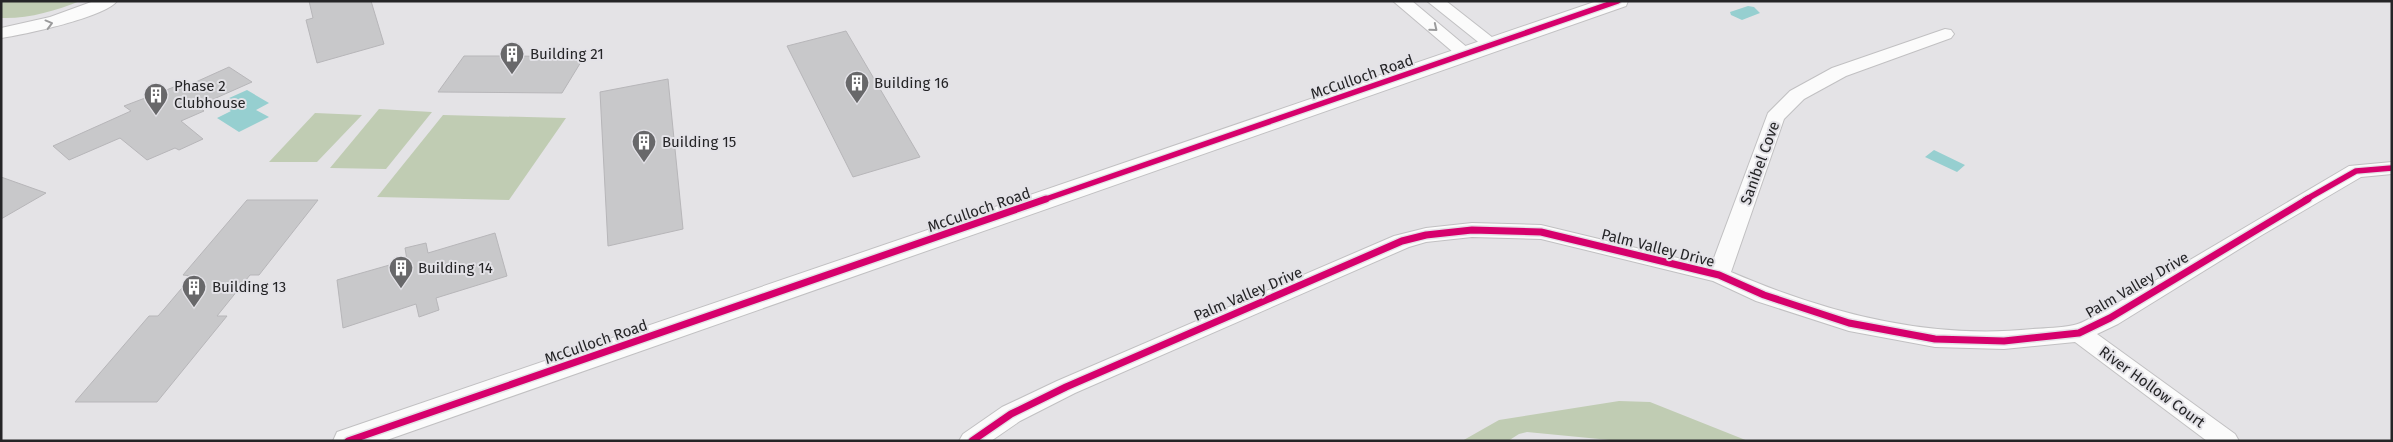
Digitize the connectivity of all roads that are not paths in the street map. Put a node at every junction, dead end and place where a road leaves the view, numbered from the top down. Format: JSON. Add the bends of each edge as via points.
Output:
{"nodes":[{"id":1,"x":109,"y":1,"type":"edge"},
{"id":2,"x":1402,"y":1,"type":"edge"},
{"id":3,"x":1435,"y":1,"type":"edge"},
{"id":4,"x":1618,"y":1,"type":"edge"},
{"id":5,"x":1,"y":33,"type":"edge"},
{"id":6,"x":1945,"y":34,"type":"dead end"},
{"id":7,"x":1493,"y":45,"type":"junction"},
{"id":8,"x":1466,"y":54,"type":"junction"},
{"id":9,"x":2392,"y":168,"type":"edge"},
{"id":10,"x":1719,"y":275,"type":"junction"},
{"id":11,"x":2079,"y":333,"type":"junction"},
{"id":12,"x":348,"y":441,"type":"edge"},
{"id":13,"x":972,"y":441,"type":"edge"},
{"id":14,"x":2226,"y":441,"type":"edge"}],
"edges":[{"from":5,"to":1,"type":"street","one_way":true,"via":[[64,20]]},
{"from":2,"to":8,"type":"street","one_way":true},
{"from":3,"to":7,"type":"street"},
{"from":4,"to":7,"type":"street","name":"McCulloch Road"},
{"from":6,"to":10,"type":"street","name":"Sanibel Cove","via":[[1839,72],[1797,95],[1776,117]]},
{"from":7,"to":8,"type":"street","name":"McCulloch Road"},
{"from":8,"to":12,"type":"street","name":"McCulloch Road"},
{"from":9,"to":11,"type":"street","name":"Palm Valley Drive","via":[[2356,171],[2110,318]]},
{"from":10,"to":11,"type":"street","name":"Palm Valley Drive","via":[[1764,296],[1849,323],[1936,339],[2004,341]]},
{"from":10,"to":13,"type":"street","name":"Palm Valley Drive","via":[[1541,232],[1472,230],[1426,235],[1402,241],[1066,387],[1011,414]]},
{"from":11,"to":14,"type":"street","name":"River Hollow Court"}]}
